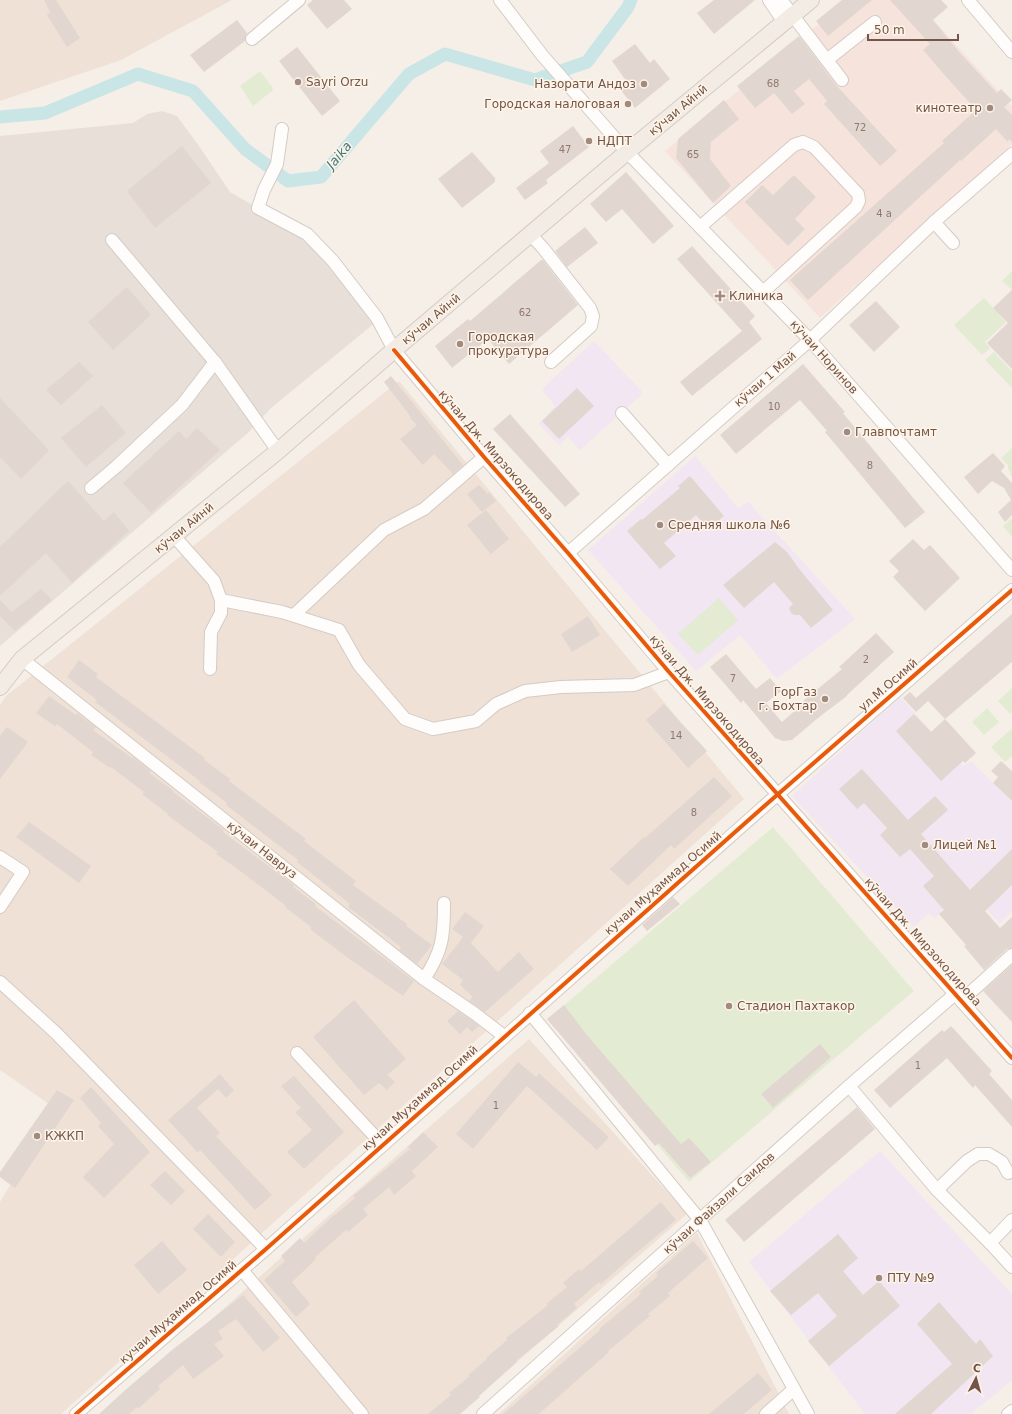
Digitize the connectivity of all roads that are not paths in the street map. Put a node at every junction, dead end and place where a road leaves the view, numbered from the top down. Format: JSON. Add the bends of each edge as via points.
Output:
{"nodes":[{"id":1,"x":500,"y":0,"type":"edge"},
{"id":2,"x":769,"y":0,"type":"edge"},
{"id":3,"x":781,"y":0,"type":"edge"},
{"id":4,"x":811,"y":0,"type":"edge"},
{"id":5,"x":968,"y":0,"type":"edge"},
{"id":6,"x":292,"y":2,"type":"edge"},
{"id":7,"x":788,"y":19,"type":"junction"},
{"id":8,"x":875,"y":22,"type":"dead end"},
{"id":9,"x":252,"y":39,"type":"dead end"},
{"id":10,"x":1012,"y":52,"type":"edge"},
{"id":11,"x":826,"y":60,"type":"junction"},
{"id":12,"x":842,"y":80,"type":"dead end"},
{"id":13,"x":282,"y":129,"type":"dead end"},
{"id":14,"x":627,"y":152,"type":"junction"},
{"id":15,"x":1012,"y":154,"type":"edge"},
{"id":16,"x":934,"y":222,"type":"junction"},
{"id":17,"x":700,"y":227,"type":"junction"},
{"id":18,"x":530,"y":234,"type":"junction"},
{"id":19,"x":112,"y":240,"type":"dead end"},
{"id":20,"x":953,"y":243,"type":"dead end"},
{"id":21,"x":763,"y":292,"type":"junction"},
{"id":22,"x":810,"y":340,"type":"junction"},
{"id":23,"x":394,"y":350,"type":"junction"},
{"id":24,"x":214,"y":362,"type":"junction"},
{"id":25,"x":551,"y":362,"type":"dead end"},
{"id":26,"x":622,"y":413,"type":"dead end"},
{"id":27,"x":278,"y":451,"type":"junction"},
{"id":28,"x":484,"y":457,"type":"junction"},
{"id":29,"x":668,"y":465,"type":"junction"},
{"id":30,"x":91,"y":488,"type":"dead end"},
{"id":31,"x":174,"y":536,"type":"junction"},
{"id":32,"x":568,"y":553,"type":"junction"},
{"id":33,"x":1012,"y":570,"type":"edge"},
{"id":34,"x":1012,"y":590,"type":"edge"},
{"id":35,"x":221,"y":600,"type":"junction"},
{"id":36,"x":294,"y":615,"type":"junction"},
{"id":37,"x":22,"y":659,"type":"junction"},
{"id":38,"x":210,"y":669,"type":"dead end"},
{"id":39,"x":669,"y":672,"type":"junction"},
{"id":40,"x":0,"y":687,"type":"edge"},
{"id":41,"x":778,"y":796,"type":"junction"},
{"id":42,"x":0,"y":857,"type":"edge"},
{"id":43,"x":444,"y":903,"type":"dead end"},
{"id":44,"x":0,"y":907,"type":"edge"},
{"id":45,"x":1012,"y":955,"type":"edge"},
{"id":46,"x":424,"y":978,"type":"junction"},
{"id":47,"x":0,"y":982,"type":"edge"},
{"id":48,"x":958,"y":997,"type":"junction"},
{"id":49,"x":530,"y":1013,"type":"junction"},
{"id":50,"x":504,"y":1036,"type":"junction"},
{"id":51,"x":297,"y":1053,"type":"dead end"},
{"id":52,"x":1012,"y":1058,"type":"edge"},
{"id":53,"x":849,"y":1086,"type":"junction"},
{"id":54,"x":383,"y":1145,"type":"junction"},
{"id":55,"x":1008,"y":1173,"type":"dead end"},
{"id":56,"x":937,"y":1190,"type":"junction"},
{"id":57,"x":700,"y":1220,"type":"junction"},
{"id":58,"x":1012,"y":1220,"type":"edge"},
{"id":59,"x":990,"y":1243,"type":"junction"},
{"id":60,"x":266,"y":1249,"type":"junction"},
{"id":61,"x":1012,"y":1267,"type":"edge"},
{"id":62,"x":242,"y":1270,"type":"junction"},
{"id":63,"x":794,"y":1389,"type":"junction"},
{"id":64,"x":1012,"y":1411,"type":"edge"},
{"id":65,"x":76,"y":1414,"type":"edge"},
{"id":66,"x":362,"y":1414,"type":"edge"},
{"id":67,"x":483,"y":1414,"type":"edge"},
{"id":68,"x":766,"y":1414,"type":"edge"},
{"id":69,"x":808,"y":1414,"type":"edge"},
{"id":70,"x":1008,"y":1414,"type":"edge"}],
"edges":[{"from":1,"to":14,"type":"street","name":"кӯчаи Норинов","via":[[542,55]]},
{"from":2,"to":7,"type":"street"},
{"from":3,"to":7,"type":"street"},
{"from":4,"to":7,"type":"main road","name":"кӯчаи Айнӣ"},
{"from":5,"to":10,"type":"street"},
{"from":6,"to":9,"type":"street"},
{"from":7,"to":11,"type":"street"},
{"from":7,"to":14,"type":"main road","name":"кӯчаи Айнӣ"},
{"from":8,"to":11,"type":"street"},
{"from":11,"to":12,"type":"street"},
{"from":13,"to":23,"type":"street","name":"кӯчаи Дж. Мирзокодирова","via":[[277,164],[258,208],[307,234],[333,261],[377,318]]},
{"from":14,"to":17,"type":"street","name":"кӯчаи Норинов"},
{"from":14,"to":18,"type":"main road","name":"кӯчаи Айнӣ"},
{"from":15,"to":16,"type":"street","name":"кӯчаи 1 Май"},
{"from":16,"to":20,"type":"street"},
{"from":16,"to":22,"type":"street","name":"кӯчаи 1 Май"},
{"from":17,"to":21,"type":"street","name":"кӯчаи Норинов"},
{"from":17,"to":21,"type":"street","via":[[794,145],[803,142],[814,147],[858,194],[859,201],[856,207]]},
{"from":18,"to":23,"type":"main road","name":"кӯчаи Айнӣ"},
{"from":18,"to":25,"type":"street","via":[[590,308],[593,316],[592,326]]},
{"from":19,"to":24,"type":"street"},
{"from":21,"to":22,"type":"street","name":"кӯчаи Норинов"},
{"from":22,"to":29,"type":"street","name":"кӯчаи 1 Май"},
{"from":22,"to":33,"type":"street","name":"кӯчаи Норинов"},
{"from":23,"to":27,"type":"main road","name":"кӯчаи Айнӣ"},
{"from":23,"to":28,"type":"street","name":"кӯчаи Дж. Мирзокодирова"},
{"from":24,"to":27,"type":"street"},
{"from":24,"to":30,"type":"street","via":[[182,406]]},
{"from":26,"to":29,"type":"street"},
{"from":27,"to":31,"type":"main road","name":"кӯчаи Айнӣ"},
{"from":28,"to":32,"type":"street","name":"кӯчаи Дж. Мирзокодирова"},
{"from":28,"to":36,"type":"street","via":[[424,509],[384,530]]},
{"from":29,"to":32,"type":"street","name":"кӯчаи 1 Май"},
{"from":31,"to":35,"type":"street","via":[[214,581]]},
{"from":31,"to":37,"type":"main road","name":"кӯчаи Айнӣ"},
{"from":32,"to":39,"type":"street","name":"кӯчаи Дж. Мирзокодирова"},
{"from":34,"to":41,"type":"street","name":"ул.М.Осимй"},
{"from":35,"to":36,"type":"street"},
{"from":35,"to":38,"type":"street","via":[[221,613],[211,632]]},
{"from":36,"to":39,"type":"street","via":[[339,630],[359,665],[405,719],[433,729],[476,721],[496,704],[525,691],[634,685]]},
{"from":37,"to":40,"type":"main road","name":"кӯчаи Айнӣ"},
{"from":37,"to":46,"type":"street","name":"кӯчаи Навруз"},
{"from":39,"to":41,"type":"street","name":"кӯчаи Дж. Мирзокодирова"},
{"from":41,"to":48,"type":"street","name":"кӯчаи Дж. Мирзокодирова"},
{"from":41,"to":49,"type":"street","name":"кучаи Муҳаммад Осимй"},
{"from":42,"to":44,"type":"street","via":[[23,872]]},
{"from":43,"to":46,"type":"street","via":[[441,947],[434,964]]},
{"from":45,"to":48,"type":"street","name":"кӯчаи Файзали Саидов"},
{"from":46,"to":50,"type":"street","name":"кӯчаи Навруз"},
{"from":47,"to":60,"type":"street","via":[[56,1033]]},
{"from":48,"to":52,"type":"street","name":"кӯчаи Дж. Мирзокодирова"},
{"from":48,"to":53,"type":"street","name":"кӯчаи Файзали Саидов"},
{"from":49,"to":50,"type":"street","name":"кучаи Муҳаммад Осимй"},
{"from":49,"to":57,"type":"street"},
{"from":50,"to":54,"type":"street","name":"кучаи Муҳаммад Осимй"},
{"from":51,"to":54,"type":"street"},
{"from":53,"to":56,"type":"street"},
{"from":53,"to":57,"type":"street","name":"кӯчаи Файзали Саидов"},
{"from":54,"to":60,"type":"street","name":"кучаи Муҳаммад Осимй"},
{"from":55,"to":56,"type":"street","via":[[1002,1162],[989,1154],[978,1154]]},
{"from":56,"to":59,"type":"street"},
{"from":57,"to":63,"type":"street"},
{"from":57,"to":67,"type":"street","name":"кӯчаи Файзали Саидов"},
{"from":58,"to":59,"type":"street"},
{"from":59,"to":61,"type":"street"},
{"from":60,"to":62,"type":"street","name":"кучаи Муҳаммад Осимй"},
{"from":62,"to":65,"type":"street","name":"кучаи Муҳаммад Осимй"},
{"from":62,"to":66,"type":"street"},
{"from":63,"to":68,"type":"street"},
{"from":63,"to":69,"type":"street"},
{"from":64,"to":70,"type":"street"}]}
